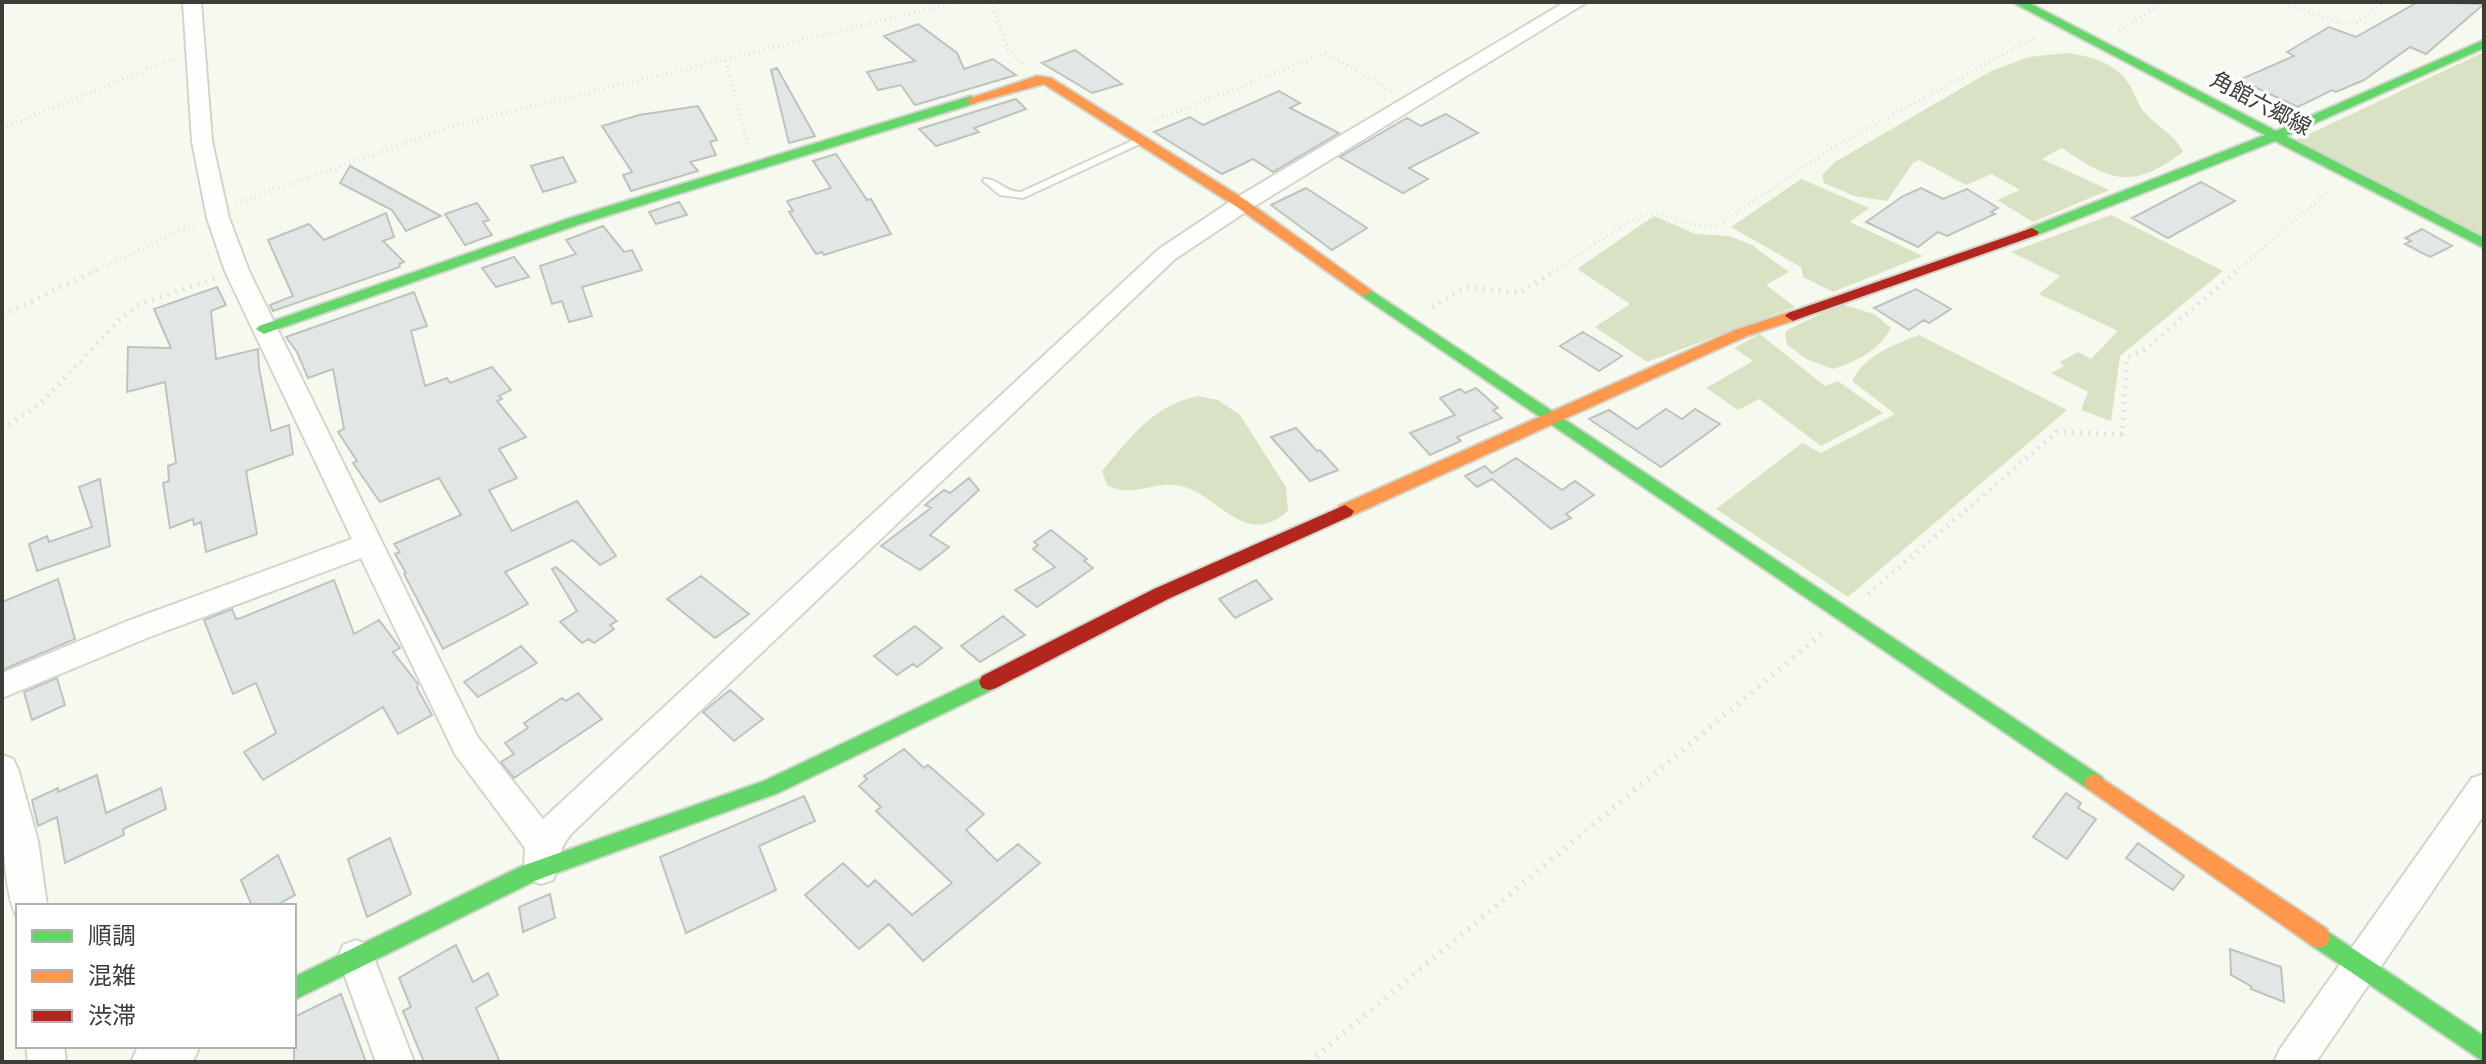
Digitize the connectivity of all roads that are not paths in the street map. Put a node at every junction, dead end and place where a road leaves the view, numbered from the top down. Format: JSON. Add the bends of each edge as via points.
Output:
{"nodes":[{"id":1,"x":192,"y":2,"type":"edge"},
{"id":2,"x":1578,"y":2,"type":"edge"},
{"id":3,"x":2018,"y":2,"type":"edge"},
{"id":4,"x":2484,"y":44,"type":"edge"},
{"id":5,"x":1133,"y":136,"type":"junction"},
{"id":6,"x":2273,"y":137,"type":"junction"},
{"id":7,"x":988,"y":181,"type":"dead end"},
{"id":8,"x":1242,"y":204,"type":"junction"},
{"id":9,"x":2484,"y":244,"type":"edge"},
{"id":10,"x":264,"y":329,"type":"junction"},
{"id":11,"x":1553,"y":419,"type":"junction"},
{"id":12,"x":371,"y":543,"type":"junction"},
{"id":13,"x":2,"y":686,"type":"edge"},
{"id":14,"x":2,"y":769,"type":"edge"},
{"id":15,"x":2484,"y":788,"type":"edge"},
{"id":16,"x":542,"y":857,"type":"junction"},
{"id":17,"x":29,"y":904,"type":"edge"},
{"id":18,"x":356,"y":957,"type":"junction"},
{"id":19,"x":2361,"y":966,"type":"junction"},
{"id":20,"x":296,"y":988,"type":"edge"},
{"id":21,"x":177,"y":1048,"type":"edge"},
{"id":22,"x":2484,"y":1050,"type":"edge"},
{"id":23,"x":150,"y":1062,"type":"edge"},
{"id":24,"x":395,"y":1062,"type":"edge"},
{"id":25,"x":2293,"y":1062,"type":"edge"}],
"edges":[{"from":1,"to":10,"type":"street","via":[[202,141],[217,214]]},
{"from":2,"to":8,"type":"street"},
{"from":3,"to":6,"type":"street","name":"角館六郷線"},
{"from":4,"to":6,"type":"street"},
{"from":5,"to":7,"type":"lane","via":[[1023,195],[1009,196]]},
{"from":5,"to":8,"type":"street"},
{"from":5,"to":10,"type":"street","via":[[1047,81],[1037,80],[560,226]]},
{"from":6,"to":9,"type":"street","name":"角館六郷線"},
{"from":6,"to":11,"type":"street","via":[[2063,221],[1741,333]]},
{"from":8,"to":11,"type":"street"},
{"from":8,"to":16,"type":"street","via":[[1167,254],[560,823]]},
{"from":10,"to":12,"type":"street"},
{"from":11,"to":16,"type":"street","via":[[1161,594],[771,787]]},
{"from":11,"to":19,"type":"street"},
{"from":12,"to":13,"type":"street"},
{"from":12,"to":16,"type":"street","via":[[466,745]]},
{"from":14,"to":17,"type":"street","via":[[21,841]]},
{"from":15,"to":19,"type":"street"},
{"from":16,"to":18,"type":"street"},
{"from":18,"to":20,"type":"street"},
{"from":18,"to":24,"type":"street"},
{"from":19,"to":22,"type":"street"},
{"from":19,"to":25,"type":"street"},
{"from":21,"to":23,"type":"street"}]}
